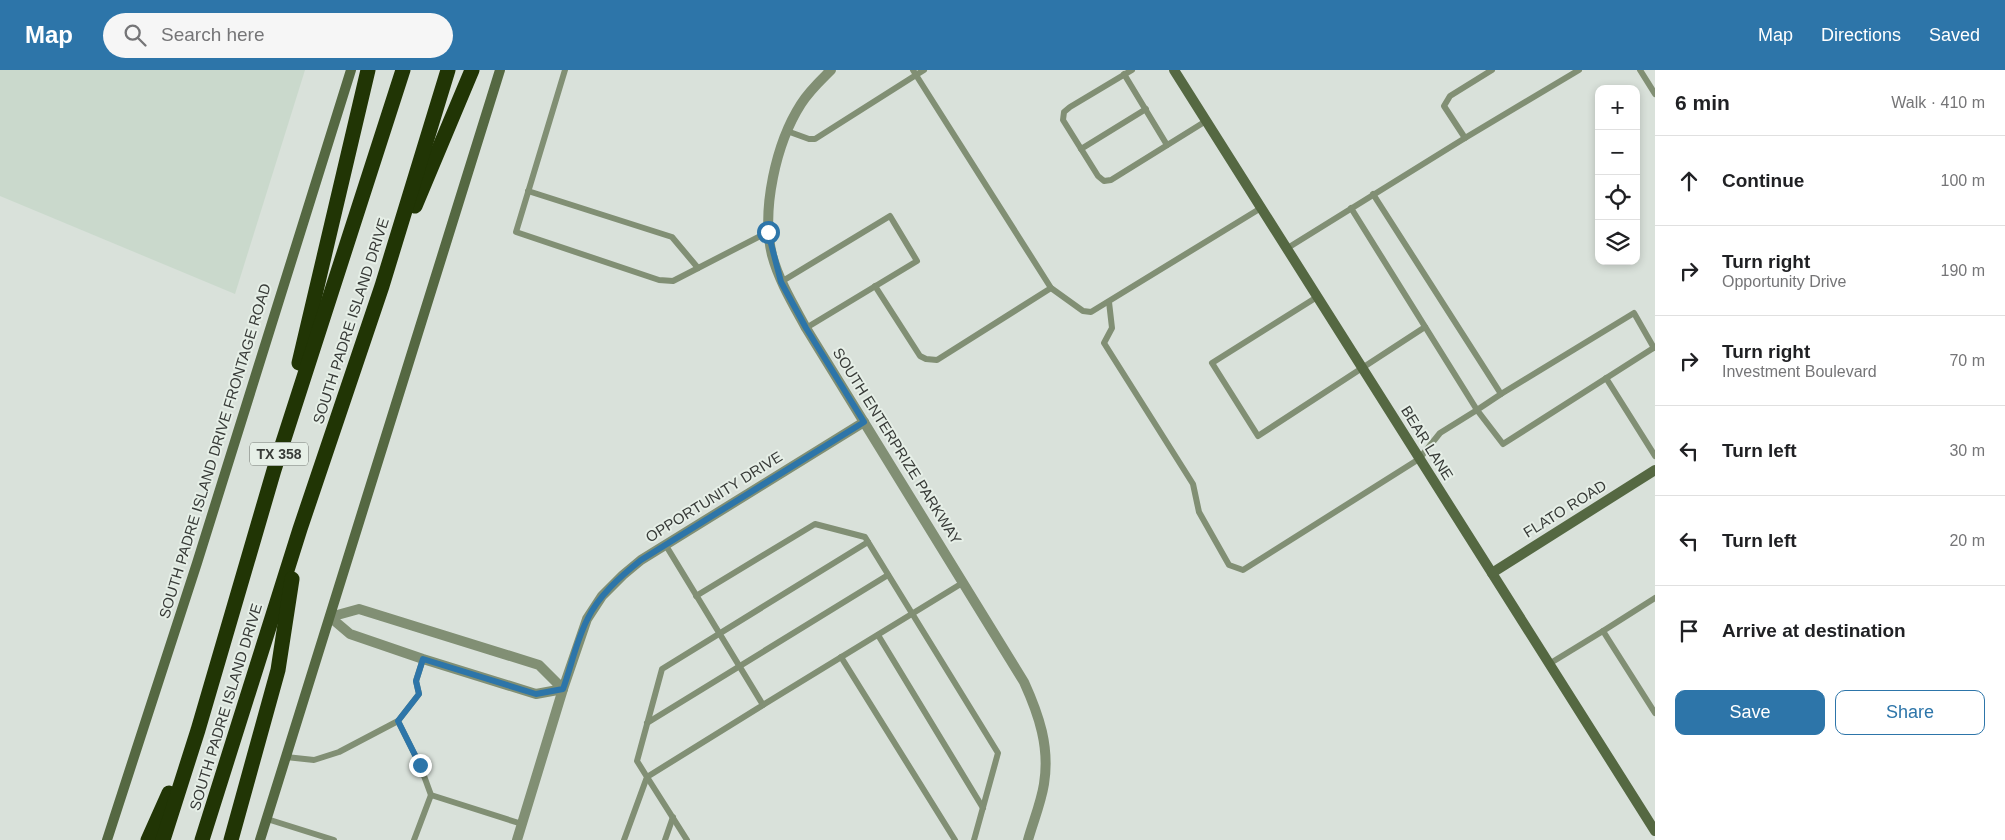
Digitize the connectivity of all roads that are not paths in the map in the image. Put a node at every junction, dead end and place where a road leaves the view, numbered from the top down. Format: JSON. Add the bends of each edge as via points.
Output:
{"nodes":[{"id":1,"x":350,"y":70,"type":"edge"},
{"id":2,"x":368,"y":70,"type":"edge"},
{"id":3,"x":403,"y":70,"type":"edge"},
{"id":4,"x":448,"y":70,"type":"edge"},
{"id":5,"x":472,"y":70,"type":"edge"},
{"id":6,"x":500,"y":70,"type":"edge"},
{"id":7,"x":565,"y":70,"type":"edge"},
{"id":8,"x":831,"y":70,"type":"edge"},
{"id":9,"x":924,"y":70,"type":"edge"},
{"id":10,"x":1132,"y":70,"type":"edge"},
{"id":11,"x":1174,"y":70,"type":"edge"},
{"id":12,"x":1492,"y":70,"type":"edge"},
{"id":13,"x":1579,"y":70,"type":"edge"},
{"id":14,"x":1640,"y":70,"type":"edge"},
{"id":15,"x":915,"y":72,"type":"edge"},
{"id":16,"x":1124,"y":74,"type":"junction"},
{"id":17,"x":1655,"y":94,"type":"edge"},
{"id":18,"x":1146,"y":109,"type":"junction"},
{"id":19,"x":1206,"y":121,"type":"junction"},
{"id":20,"x":787,"y":131,"type":"junction"},
{"id":21,"x":1465,"y":138,"type":"junction"},
{"id":22,"x":1167,"y":145,"type":"junction"},
{"id":23,"x":1081,"y":148,"type":"junction"},
{"id":24,"x":528,"y":192,"type":"junction"},
{"id":25,"x":1373,"y":194,"type":"junction"},
{"id":26,"x":1261,"y":208,"type":"junction"},
{"id":27,"x":1351,"y":208,"type":"junction"},
{"id":28,"x":768,"y":232,"type":"junction"},
{"id":29,"x":1286,"y":249,"type":"junction"},
{"id":30,"x":698,"y":268,"type":"junction"},
{"id":31,"x":781,"y":282,"type":"junction"},
{"id":32,"x":382,"y":286,"type":"junction"},
{"id":33,"x":875,"y":286,"type":"junction"},
{"id":34,"x":1051,"y":288,"type":"junction"},
{"id":35,"x":1317,"y":297,"type":"junction"},
{"id":36,"x":1109,"y":302,"type":"junction"},
{"id":37,"x":1425,"y":327,"type":"junction"},
{"id":38,"x":806,"y":328,"type":"junction"},
{"id":39,"x":1654,"y":347,"type":"edge"},
{"id":40,"x":1363,"y":369,"type":"junction"},
{"id":41,"x":1606,"y":378,"type":"junction"},
{"id":42,"x":1501,"y":394,"type":"junction"},
{"id":43,"x":1477,"y":410,"type":"junction"},
{"id":44,"x":864,"y":422,"type":"junction"},
{"id":45,"x":1655,"y":456,"type":"edge"},
{"id":46,"x":1419,"y":459,"type":"junction"},
{"id":47,"x":274,"y":470,"type":"junction"},
{"id":48,"x":1655,"y":470,"type":"edge"},
{"id":49,"x":300,"y":529,"type":"junction"},
{"id":50,"x":868,"y":542,"type":"junction"},
{"id":51,"x":665,"y":544,"type":"junction"},
{"id":52,"x":1492,"y":573,"type":"junction"},
{"id":53,"x":888,"y":575,"type":"junction"},
{"id":54,"x":964,"y":582,"type":"junction"},
{"id":55,"x":696,"y":596,"type":"junction"},
{"id":56,"x":1655,"y":598,"type":"edge"},
{"id":57,"x":912,"y":614,"type":"junction"},
{"id":58,"x":330,"y":617,"type":"junction"},
{"id":59,"x":1603,"y":631,"type":"junction"},
{"id":60,"x":719,"y":633,"type":"junction"},
{"id":61,"x":878,"y":635,"type":"junction"},
{"id":62,"x":841,"y":657,"type":"junction"},
{"id":63,"x":423,"y":659,"type":"junction"},
{"id":64,"x":1549,"y":664,"type":"junction"},
{"id":65,"x":739,"y":666,"type":"junction"},
{"id":66,"x":563,"y":689,"type":"junction"},
{"id":67,"x":763,"y":705,"type":"junction"},
{"id":68,"x":1655,"y":714,"type":"edge"},
{"id":69,"x":398,"y":721,"type":"junction"},
{"id":70,"x":647,"y":723,"type":"junction"},
{"id":71,"x":198,"y":730,"type":"junction"},
{"id":72,"x":286,"y":757,"type":"junction"},
{"id":73,"x":647,"y":777,"type":"junction"},
{"id":74,"x":431,"y":795,"type":"junction"},
{"id":75,"x":983,"y":808,"type":"junction"},
{"id":76,"x":672,"y":817,"type":"junction"},
{"id":77,"x":267,"y":819,"type":"junction"},
{"id":78,"x":522,"y":824,"type":"junction"},
{"id":79,"x":1655,"y":831,"type":"edge"},
{"id":80,"x":107,"y":840,"type":"edge"},
{"id":81,"x":148,"y":840,"type":"edge"},
{"id":82,"x":163,"y":840,"type":"edge"},
{"id":83,"x":202,"y":840,"type":"edge"},
{"id":84,"x":231,"y":840,"type":"edge"},
{"id":85,"x":260,"y":840,"type":"edge"},
{"id":86,"x":334,"y":840,"type":"edge"},
{"id":87,"x":414,"y":840,"type":"edge"},
{"id":88,"x":517,"y":840,"type":"edge"},
{"id":89,"x":624,"y":840,"type":"edge"},
{"id":90,"x":665,"y":840,"type":"edge"},
{"id":91,"x":687,"y":840,"type":"edge"},
{"id":92,"x":955,"y":840,"type":"edge"},
{"id":93,"x":974,"y":840,"type":"edge"},
{"id":94,"x":1028,"y":840,"type":"edge"}],
"edges":[{"from":1,"to":80,"type":"main road","name":"SOUTH PADRE ISLAND DRIVE FRONTAGE ROAD"},
{"from":2,"to":47,"type":"highway"},
{"from":3,"to":47,"type":"highway","name":"SOUTH PADRE ISLAND DRIVE","number":"TX 358"},
{"from":4,"to":32,"type":"highway","name":"SOUTH PADRE ISLAND DRIVE","number":"TX 358"},
{"from":5,"to":32,"type":"highway"},
{"from":6,"to":58,"type":"main road"},
{"from":7,"to":24,"type":"lane"},
{"from":8,"to":20,"type":"street","name":"SOUTH ENTERPRIZE PARKWAY","via":[[800,105]]},
{"from":9,"to":15,"type":"lane"},
{"from":10,"to":16,"type":"lane"},
{"from":11,"to":19,"type":"main road","name":"BEAR LANE"},
{"from":12,"to":21,"type":"lane","via":[[1450,96],[1444,106]]},
{"from":13,"to":21,"type":"lane"},
{"from":14,"to":17,"type":"lane"},
{"from":15,"to":20,"type":"lane","via":[[815,138]]},
{"from":15,"to":34,"type":"lane"},
{"from":16,"to":18,"type":"lane"},
{"from":16,"to":23,"type":"lane","via":[[1064,112],[1063,120]]},
{"from":18,"to":22,"type":"lane"},
{"from":18,"to":23,"type":"lane"},
{"from":19,"to":22,"type":"lane"},
{"from":19,"to":26,"type":"main road","name":"BEAR LANE"},
{"from":20,"to":28,"type":"street","name":"SOUTH ENTERPRIZE PARKWAY","via":[[772,183]]},
{"from":21,"to":25,"type":"lane"},
{"from":22,"to":23,"type":"lane","via":[[1111,180],[1104,181]]},
{"from":24,"to":30,"type":"lane","via":[[672,237]]},
{"from":24,"to":30,"type":"lane","via":[[516,232],[659,280],[674,281]]},
{"from":25,"to":27,"type":"lane"},
{"from":25,"to":42,"type":"lane"},
{"from":26,"to":29,"type":"main road","name":"BEAR LANE"},
{"from":26,"to":36,"type":"lane"},
{"from":27,"to":29,"type":"lane"},
{"from":27,"to":37,"type":"lane"},
{"from":28,"to":30,"type":"lane"},
{"from":28,"to":31,"type":"street","name":"SOUTH ENTERPRIZE PARKWAY"},
{"from":29,"to":35,"type":"main road","name":"BEAR LANE"},
{"from":31,"to":33,"type":"lane","via":[[890,216],[916,261]]},
{"from":31,"to":38,"type":"street","name":"SOUTH ENTERPRIZE PARKWAY"},
{"from":32,"to":49,"type":"highway","name":"SOUTH PADRE ISLAND DRIVE","number":"TX 358"},
{"from":33,"to":34,"type":"lane","via":[[920,356],[926,360],[937,360]]},
{"from":33,"to":38,"type":"lane"},
{"from":34,"to":36,"type":"lane","via":[[1083,312],[1092,312]]},
{"from":35,"to":40,"type":"main road","name":"BEAR LANE"},
{"from":35,"to":40,"type":"lane","via":[[1212,364],[1258,436]]},
{"from":36,"to":46,"type":"lane","via":[[1112,328],[1104,343],[1193,484],[1199,512],[1229,565],[1243,570]]},
{"from":37,"to":40,"type":"lane"},
{"from":37,"to":43,"type":"lane"},
{"from":38,"to":44,"type":"street","name":"SOUTH ENTERPRIZE PARKWAY"},
{"from":39,"to":41,"type":"lane"},
{"from":39,"to":42,"type":"lane","via":[[1634,313]]},
{"from":40,"to":46,"type":"main road","name":"BEAR LANE"},
{"from":41,"to":43,"type":"lane","via":[[1503,444]]},
{"from":41,"to":45,"type":"lane"},
{"from":42,"to":43,"type":"lane"},
{"from":43,"to":46,"type":"lane","via":[[1440,433]]},
{"from":44,"to":51,"type":"street","name":"OPPORTUNITY DRIVE"},
{"from":44,"to":54,"type":"street","name":"SOUTH ENTERPRIZE PARKWAY"},
{"from":46,"to":52,"type":"main road","name":"BEAR LANE"},
{"from":47,"to":71,"type":"highway","name":"SOUTH PADRE ISLAND DRIVE","number":"TX 358"},
{"from":48,"to":52,"type":"main road","name":"FLATO ROAD"},
{"from":49,"to":83,"type":"highway","name":"SOUTH PADRE ISLAND DRIVE","number":"TX 358"},
{"from":49,"to":84,"type":"highway","via":[[278,670]]},
{"from":50,"to":53,"type":"lane"},
{"from":50,"to":55,"type":"lane","via":[[865,537],[815,524]]},
{"from":50,"to":60,"type":"lane"},
{"from":51,"to":55,"type":"lane"},
{"from":51,"to":66,"type":"street","name":"OPPORTUNITY DRIVE","via":[[623,574],[602,596],[587,619]]},
{"from":52,"to":64,"type":"main road","name":"BEAR LANE"},
{"from":53,"to":57,"type":"lane"},
{"from":53,"to":65,"type":"lane"},
{"from":54,"to":57,"type":"lane"},
{"from":54,"to":94,"type":"street","name":"SOUTH ENTERPRIZE PARKWAY","via":[[1024,682],[1043,734],[1047,762],[1044,786]]},
{"from":55,"to":60,"type":"lane"},
{"from":56,"to":59,"type":"lane"},
{"from":57,"to":61,"type":"lane"},
{"from":57,"to":75,"type":"lane","via":[[998,753]]},
{"from":58,"to":63,"type":"street","via":[[350,634]]},
{"from":58,"to":66,"type":"street","via":[[359,609],[539,665]]},
{"from":58,"to":72,"type":"main road"},
{"from":59,"to":64,"type":"lane"},
{"from":59,"to":68,"type":"lane"},
{"from":60,"to":65,"type":"lane"},
{"from":60,"to":70,"type":"lane","via":[[662,669]]},
{"from":61,"to":62,"type":"lane"},
{"from":61,"to":75,"type":"lane"},
{"from":62,"to":67,"type":"lane"},
{"from":62,"to":92,"type":"lane"},
{"from":63,"to":66,"type":"street","via":[[536,694]]},
{"from":63,"to":69,"type":"lane","via":[[416,681],[419,694]]},
{"from":64,"to":79,"type":"main road","name":"BEAR LANE"},
{"from":65,"to":67,"type":"lane"},
{"from":65,"to":70,"type":"lane"},
{"from":66,"to":78,"type":"street","name":"OPPORTUNITY DRIVE"},
{"from":67,"to":73,"type":"lane"},
{"from":69,"to":72,"type":"lane","via":[[339,752],[314,760]]},
{"from":69,"to":74,"type":"lane"},
{"from":70,"to":73,"type":"lane","via":[[637,761]]},
{"from":71,"to":81,"type":"highway"},
{"from":71,"to":82,"type":"highway","name":"SOUTH PADRE ISLAND DRIVE","number":"TX 358"},
{"from":72,"to":77,"type":"main road"},
{"from":73,"to":76,"type":"lane"},
{"from":73,"to":89,"type":"lane"},
{"from":74,"to":78,"type":"lane"},
{"from":74,"to":87,"type":"lane"},
{"from":75,"to":93,"type":"lane"},
{"from":76,"to":90,"type":"lane"},
{"from":76,"to":91,"type":"lane"},
{"from":77,"to":85,"type":"main road"},
{"from":77,"to":86,"type":"lane"},
{"from":78,"to":88,"type":"street","name":"OPPORTUNITY DRIVE"}]}
